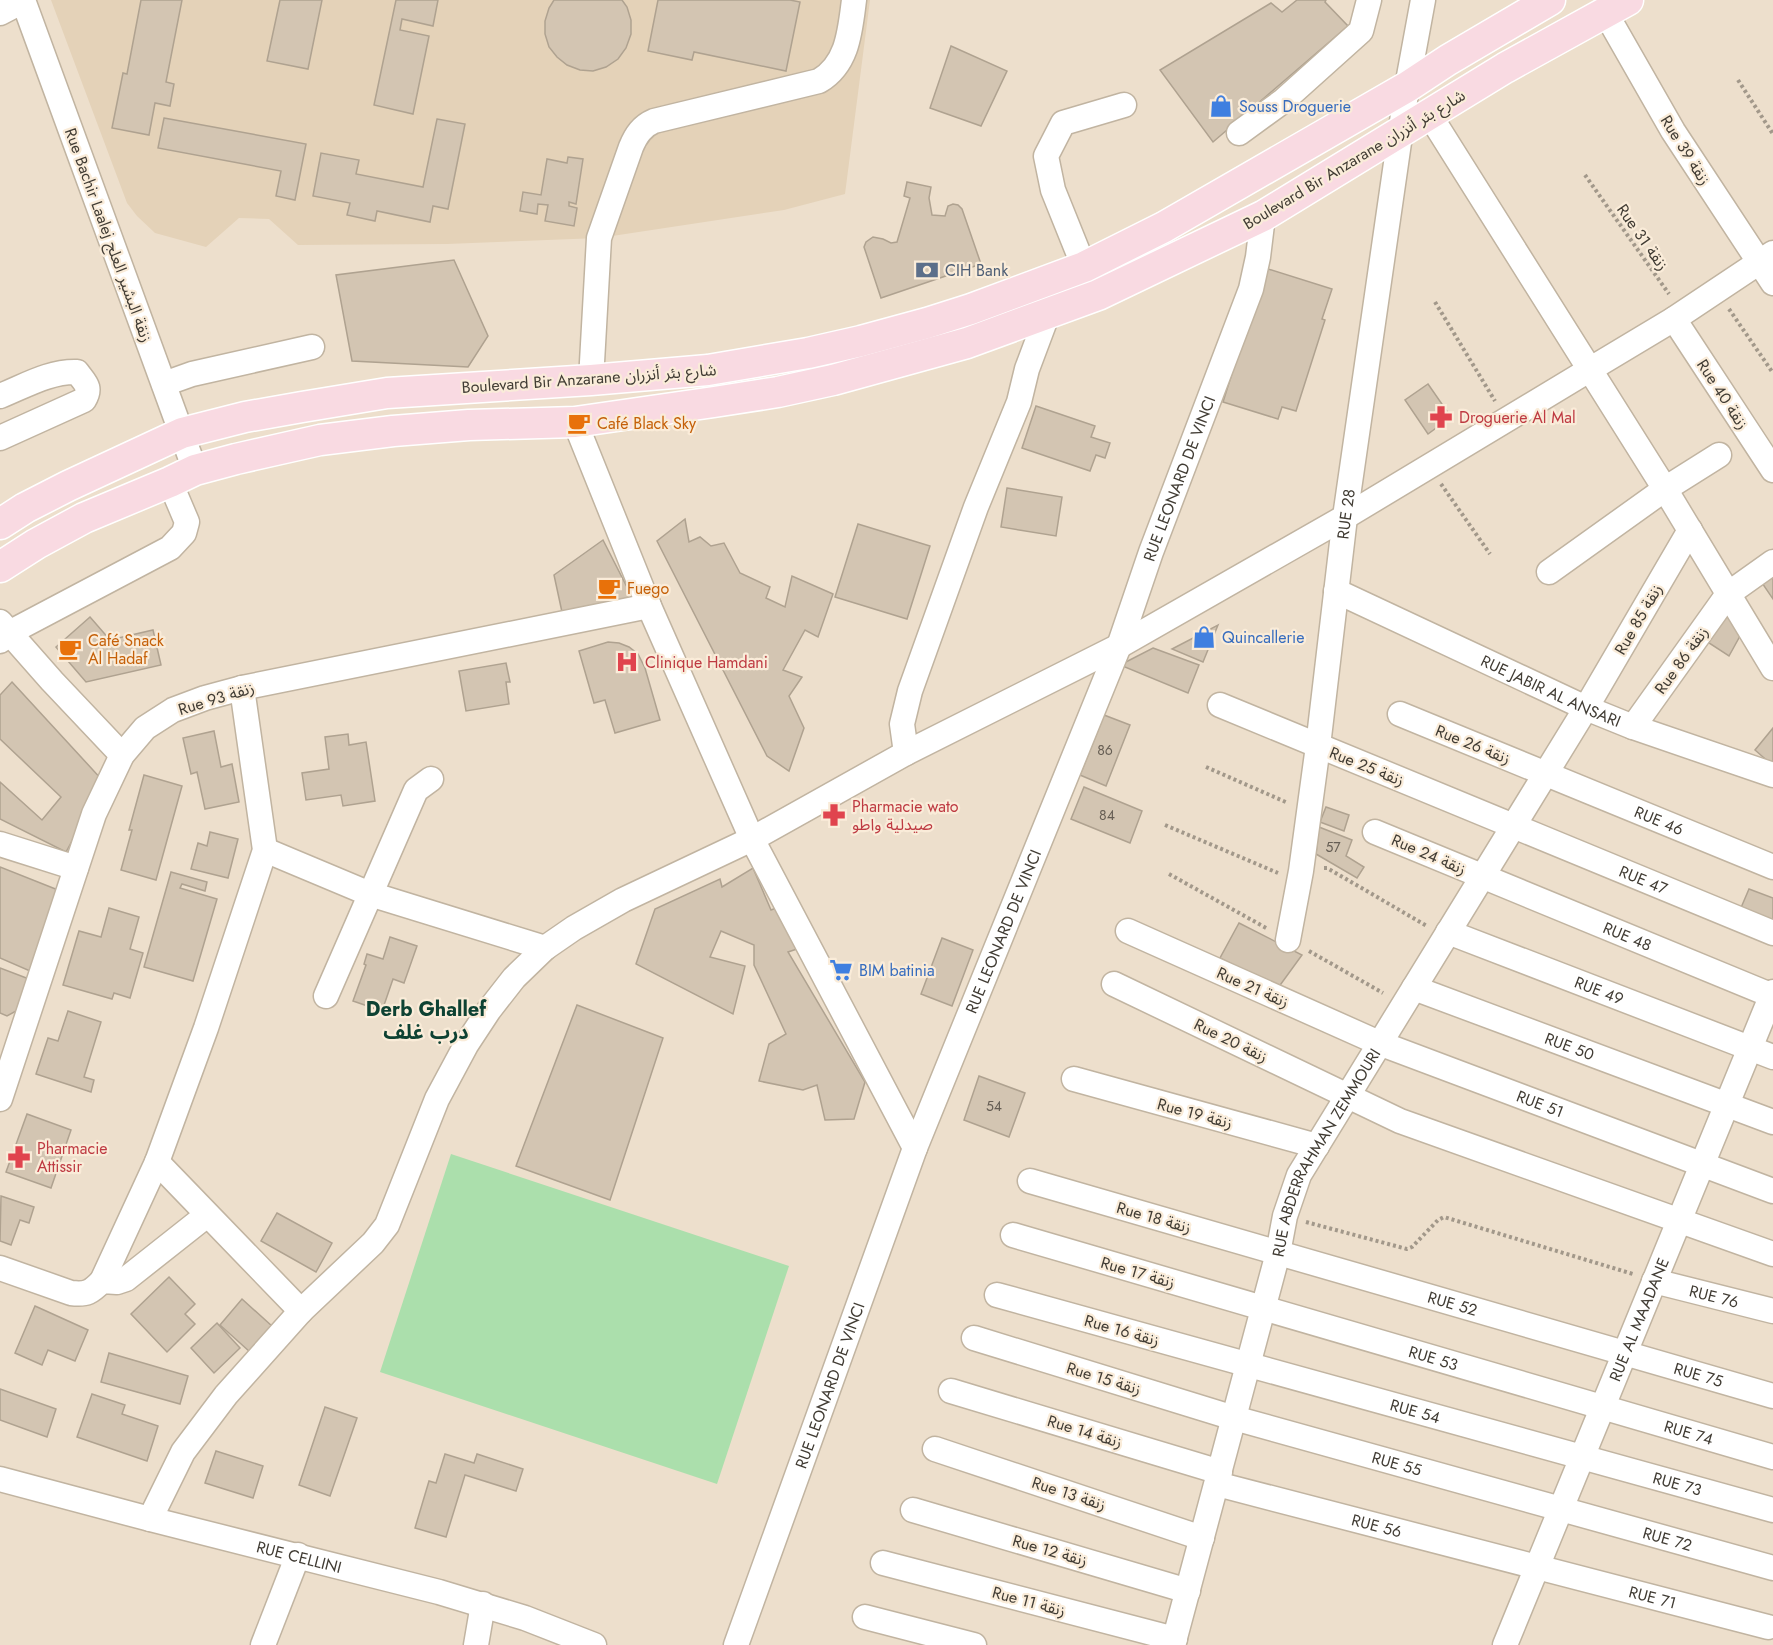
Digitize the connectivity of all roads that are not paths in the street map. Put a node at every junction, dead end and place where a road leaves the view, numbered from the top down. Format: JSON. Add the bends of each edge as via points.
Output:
{"nodes":[{"id":1,"x":23,"y":0,"type":"edge"},
{"id":2,"x":854,"y":0,"type":"edge"},
{"id":3,"x":1369,"y":0,"type":"edge"},
{"id":4,"x":1422,"y":0,"type":"edge"},
{"id":5,"x":1550,"y":0,"type":"edge"},
{"id":6,"x":1617,"y":6,"type":"edge"},
{"id":7,"x":0,"y":13,"type":"edge"},
{"id":8,"x":1407,"y":87,"type":"junction"},
{"id":9,"x":1124,"y":105,"type":"dead end"},
{"id":10,"x":1429,"y":114,"type":"junction"},
{"id":11,"x":1402,"y":130,"type":"junction"},
{"id":12,"x":1239,"y":133,"type":"dead end"},
{"id":13,"x":1263,"y":216,"type":"junction"},
{"id":14,"x":1766,"y":257,"type":"edge"},
{"id":15,"x":1084,"y":267,"type":"junction"},
{"id":16,"x":1055,"y":279,"type":"junction"},
{"id":17,"x":1773,"y":283,"type":"edge"},
{"id":18,"x":1048,"y":313,"type":"junction"},
{"id":19,"x":1678,"y":316,"type":"junction"},
{"id":20,"x":312,"y":347,"type":"dead end"},
{"id":21,"x":1589,"y":370,"type":"junction"},
{"id":22,"x":591,"y":381,"type":"junction"},
{"id":23,"x":164,"y":384,"type":"junction"},
{"id":24,"x":0,"y":396,"type":"edge"},
{"id":25,"x":575,"y":422,"type":"junction"},
{"id":26,"x":183,"y":433,"type":"junction"},
{"id":27,"x":0,"y":438,"type":"edge"},
{"id":28,"x":1719,"y":455,"type":"dead end"},
{"id":29,"x":1773,"y":470,"type":"edge"},
{"id":30,"x":182,"y":476,"type":"junction"},
{"id":31,"x":1665,"y":489,"type":"junction"},
{"id":32,"x":1345,"y":517,"type":"junction"},
{"id":33,"x":0,"y":524,"type":"edge"},
{"id":34,"x":1689,"y":530,"type":"junction"},
{"id":35,"x":1773,"y":562,"type":"edge"},
{"id":36,"x":0,"y":567,"type":"edge"},
{"id":37,"x":1549,"y":572,"type":"dead end"},
{"id":38,"x":1336,"y":591,"type":"junction"},
{"id":39,"x":1728,"y":594,"type":"junction"},
{"id":40,"x":649,"y":606,"type":"junction"},
{"id":41,"x":3,"y":632,"type":"edge"},
{"id":42,"x":1119,"y":646,"type":"junction"},
{"id":43,"x":1773,"y":668,"type":"edge"},
{"id":44,"x":242,"y":688,"type":"junction"},
{"id":45,"x":1220,"y":705,"type":"dead end"},
{"id":46,"x":1586,"y":708,"type":"junction"},
{"id":47,"x":1400,"y":714,"type":"dead end"},
{"id":48,"x":1633,"y":727,"type":"junction"},
{"id":49,"x":1318,"y":746,"type":"junction"},
{"id":50,"x":906,"y":753,"type":"junction"},
{"id":51,"x":122,"y":755,"type":"junction"},
{"id":52,"x":1546,"y":774,"type":"junction"},
{"id":53,"x":1773,"y":775,"type":"edge"},
{"id":54,"x":431,"y":779,"type":"dead end"},
{"id":55,"x":1513,"y":826,"type":"junction"},
{"id":56,"x":1375,"y":832,"type":"dead end"},
{"id":57,"x":752,"y":839,"type":"junction"},
{"id":58,"x":0,"y":844,"type":"edge"},
{"id":59,"x":265,"y":850,"type":"junction"},
{"id":60,"x":1773,"y":867,"type":"edge"},
{"id":61,"x":75,"y":868,"type":"junction"},
{"id":62,"x":1482,"y":876,"type":"junction"},
{"id":63,"x":370,"y":894,"type":"junction"},
{"id":64,"x":1128,"y":931,"type":"dead end"},
{"id":65,"x":1448,"y":932,"type":"junction"},
{"id":66,"x":1773,"y":933,"type":"edge"},
{"id":67,"x":1288,"y":940,"type":"dead end"},
{"id":68,"x":545,"y":948,"type":"junction"},
{"id":69,"x":1114,"y":984,"type":"dead end"},
{"id":70,"x":1414,"y":988,"type":"junction"},
{"id":71,"x":1772,"y":994,"type":"edge"},
{"id":72,"x":326,"y":996,"type":"dead end"},
{"id":73,"x":1379,"y":1043,"type":"junction"},
{"id":74,"x":1750,"y":1048,"type":"junction"},
{"id":75,"x":8,"y":1050,"type":"edge"},
{"id":76,"x":1773,"y":1057,"type":"edge"},
{"id":77,"x":1074,"y":1079,"type":"dead end"},
{"id":78,"x":1348,"y":1096,"type":"junction"},
{"id":79,"x":0,"y":1099,"type":"edge"},
{"id":80,"x":1727,"y":1104,"type":"junction"},
{"id":81,"x":1773,"y":1122,"type":"edge"},
{"id":82,"x":1317,"y":1146,"type":"junction"},
{"id":83,"x":915,"y":1148,"type":"junction"},
{"id":84,"x":157,"y":1162,"type":"junction"},
{"id":85,"x":1702,"y":1165,"type":"junction"},
{"id":86,"x":1030,"y":1181,"type":"dead end"},
{"id":87,"x":1773,"y":1191,"type":"edge"},
{"id":88,"x":207,"y":1215,"type":"junction"},
{"id":89,"x":1679,"y":1221,"type":"junction"},
{"id":90,"x":1013,"y":1235,"type":"dead end"},
{"id":91,"x":1278,"y":1253,"type":"junction"},
{"id":92,"x":1773,"y":1254,"type":"edge"},
{"id":93,"x":0,"y":1268,"type":"edge"},
{"id":94,"x":102,"y":1281,"type":"junction"},
{"id":95,"x":1654,"y":1281,"type":"junction"},
{"id":96,"x":997,"y":1295,"type":"dead end"},
{"id":97,"x":1263,"y":1308,"type":"junction"},
{"id":98,"x":301,"y":1311,"type":"junction"},
{"id":99,"x":1773,"y":1311,"type":"edge"},
{"id":100,"x":974,"y":1338,"type":"dead end"},
{"id":101,"x":1625,"y":1354,"type":"junction"},
{"id":102,"x":1248,"y":1365,"type":"junction"},
{"id":103,"x":951,"y":1391,"type":"dead end"},
{"id":104,"x":1773,"y":1396,"type":"edge"},
{"id":105,"x":1603,"y":1407,"type":"junction"},
{"id":106,"x":1234,"y":1418,"type":"junction"},
{"id":107,"x":935,"y":1449,"type":"dead end"},
{"id":108,"x":1582,"y":1457,"type":"junction"},
{"id":109,"x":1773,"y":1457,"type":"edge"},
{"id":110,"x":1218,"y":1478,"type":"junction"},
{"id":111,"x":0,"y":1479,"type":"edge"},
{"id":112,"x":1561,"y":1509,"type":"junction"},
{"id":113,"x":913,"y":1510,"type":"dead end"},
{"id":114,"x":1773,"y":1510,"type":"edge"},
{"id":115,"x":150,"y":1519,"type":"junction"},
{"id":116,"x":1202,"y":1538,"type":"junction"},
{"id":117,"x":297,"y":1555,"type":"junction"},
{"id":118,"x":883,"y":1563,"type":"dead end"},
{"id":119,"x":1537,"y":1567,"type":"junction"},
{"id":120,"x":1773,"y":1568,"type":"edge"},
{"id":121,"x":1188,"y":1591,"type":"junction"},
{"id":122,"x":483,"y":1605,"type":"junction"},
{"id":123,"x":865,"y":1617,"type":"dead end"},
{"id":124,"x":1768,"y":1628,"type":"edge"},
{"id":125,"x":1174,"y":1642,"type":"edge"},
{"id":126,"x":1510,"y":1643,"type":"edge"},
{"id":127,"x":263,"y":1645,"type":"edge"},
{"id":128,"x":476,"y":1645,"type":"edge"},
{"id":129,"x":594,"y":1645,"type":"edge"},
{"id":130,"x":736,"y":1645,"type":"edge"},
{"id":131,"x":974,"y":1645,"type":"edge"}],
"edges":[{"from":1,"to":7,"type":"street"},
{"from":1,"to":23,"type":"street","name":"Rue Bachir Laalej زنقة البشير العلج"},
{"from":2,"to":22,"type":"street","via":[[847,47],[829,75],[819,81],[654,121],[636,137],[599,238]]},
{"from":3,"to":12,"type":"street","via":[[1361,31],[1283,101]]},
{"from":4,"to":8,"type":"street","name":"RUE 28"},
{"from":5,"to":8,"type":"main road","name":"Boulevard Bir Anzarane شارع بئر أنزران"},
{"from":6,"to":10,"type":"main road","name":"Boulevard Bir Anzarane شارع بئر أنزران"},
{"from":6,"to":14,"type":"street","name":"Rue 39 زنقة","via":[[1673,131]]},
{"from":8,"to":11,"type":"street","name":"RUE 28"},
{"from":8,"to":15,"type":"main road","name":"Boulevard Bir Anzarane شارع بئر أنزران","via":[[1164,227]]},
{"from":9,"to":15,"type":"street","via":[[1063,123],[1046,156],[1053,190]]},
{"from":10,"to":11,"type":"main road","name":"Boulevard Bir Anzarane شارع بئر أنزران"},
{"from":10,"to":21,"type":"street"},
{"from":11,"to":13,"type":"main road","name":"Boulevard Bir Anzarane شارع بئر أنزران"},
{"from":11,"to":32,"type":"street","name":"RUE 28"},
{"from":13,"to":18,"type":"main road","name":"Boulevard Bir Anzarane شارع بئر أنزران","via":[[1098,295]]},
{"from":13,"to":42,"type":"street","name":"RUE LEONARD DE VINCI","via":[[1251,289]]},
{"from":14,"to":17,"type":"street","name":"Rue 39 زنقة"},
{"from":14,"to":19,"type":"street"},
{"from":15,"to":16,"type":"main road","name":"Boulevard Bir Anzarane شارع بئر أنزران"},
{"from":16,"to":18,"type":"street"},
{"from":16,"to":22,"type":"main road","name":"Boulevard Bir Anzarane شارع بئر أنزران","via":[[927,323],[808,353],[708,370]]},
{"from":18,"to":25,"type":"main road","name":"Boulevard Bir Anzarane شارع بئر أنزران","via":[[967,343],[833,380],[725,401]]},
{"from":18,"to":50,"type":"street","via":[[1019,402],[976,507],[910,691],[902,724]]},
{"from":19,"to":21,"type":"street"},
{"from":19,"to":29,"type":"street","name":"Rue 40 زنقة"},
{"from":20,"to":23,"type":"street"},
{"from":21,"to":31,"type":"street"},
{"from":21,"to":32,"type":"street"},
{"from":22,"to":26,"type":"main road","name":"Boulevard Bir Anzarane شارع بئر أنزران","via":[[387,393],[245,417]]},
{"from":23,"to":26,"type":"street","name":"Rue Bachir Laalej زنقة البشير العلج"},
{"from":24,"to":27,"type":"street","via":[[64,372],[77,372],[88,387],[84,400]]},
{"from":25,"to":30,"type":"main road","name":"Boulevard Bir Anzarane شارع بئر أنزران","via":[[469,425],[320,440]]},
{"from":25,"to":40,"type":"street"},
{"from":26,"to":30,"type":"street","name":"Rue Bachir Laalej زنقة البشير العلج"},
{"from":26,"to":33,"type":"main road","name":"Boulevard Bir Anzarane شارع بئر أنزران","via":[[68,486]]},
{"from":28,"to":31,"type":"street"},
{"from":30,"to":36,"type":"main road","name":"Boulevard Bir Anzarane شارع بئر أنزران","via":[[84,518]]},
{"from":30,"to":41,"type":"street","name":"Rue Bachir Laalej زنقة البشير العلج","via":[[187,522],[184,533],[170,548]]},
{"from":31,"to":34,"type":"street"},
{"from":31,"to":37,"type":"street"},
{"from":32,"to":38,"type":"street","name":"RUE 28"},
{"from":32,"to":42,"type":"street"},
{"from":34,"to":39,"type":"street"},
{"from":34,"to":46,"type":"street","name":"Rue 85 زنقة"},
{"from":35,"to":39,"type":"street","name":"Rue 86 زنقة"},
{"from":38,"to":46,"type":"street","name":"RUE JABIR AL ANSARI"},
{"from":38,"to":49,"type":"street","name":"RUE 28"},
{"from":39,"to":43,"type":"street"},
{"from":39,"to":48,"type":"street","name":"Rue 86 زنقة"},
{"from":40,"to":44,"type":"street","name":"Rue 93 زنقة"},
{"from":40,"to":57,"type":"street"},
{"from":41,"to":51,"type":"street"},
{"from":42,"to":50,"type":"street"},
{"from":42,"to":83,"type":"street","name":"RUE LEONARD DE VINCI"},
{"from":44,"to":51,"type":"street","name":"Rue 93 زنقة","via":[[173,710],[145,728]]},
{"from":44,"to":59,"type":"street"},
{"from":45,"to":49,"type":"street","name":"Rue 25 زنقة"},
{"from":46,"to":48,"type":"street","name":"RUE JABIR AL ANSARI"},
{"from":46,"to":52,"type":"street","name":"RUE ABDERRAHMAN ZEMMOURI"},
{"from":47,"to":52,"type":"street","name":"Rue 26 زنقة"},
{"from":48,"to":53,"type":"street","name":"RUE JABIR AL ANSARI"},
{"from":49,"to":55,"type":"street","name":"Rue 25 زنقة"},
{"from":49,"to":67,"type":"street","name":"RUE 28"},
{"from":50,"to":57,"type":"street"},
{"from":51,"to":61,"type":"street","name":"Rue 93 زنقة","via":[[94,814]]},
{"from":52,"to":55,"type":"street","name":"RUE ABDERRAHMAN ZEMMOURI"},
{"from":52,"to":60,"type":"street","name":"RUE 46"},
{"from":54,"to":63,"type":"street","via":[[416,790]]},
{"from":55,"to":62,"type":"street","name":"RUE ABDERRAHMAN ZEMMOURI"},
{"from":55,"to":66,"type":"street","name":"RUE 47"},
{"from":56,"to":62,"type":"street","name":"Rue 24 زنقة"},
{"from":57,"to":68,"type":"street","via":[[623,900]]},
{"from":57,"to":83,"type":"street"},
{"from":58,"to":61,"type":"street"},
{"from":59,"to":63,"type":"street"},
{"from":59,"to":84,"type":"street"},
{"from":61,"to":75,"type":"street","name":"Rue 93 زنقة"},
{"from":62,"to":65,"type":"street","name":"RUE ABDERRAHMAN ZEMMOURI"},
{"from":62,"to":71,"type":"street","name":"RUE 48"},
{"from":63,"to":68,"type":"street"},
{"from":63,"to":72,"type":"street"},
{"from":64,"to":73,"type":"street","name":"Rue 21 زنقة"},
{"from":65,"to":70,"type":"street","name":"RUE ABDERRAHMAN ZEMMOURI"},
{"from":65,"to":74,"type":"street","name":"RUE 49"},
{"from":68,"to":98,"type":"street","via":[[514,978],[466,1046],[437,1099],[387,1225]]},
{"from":69,"to":78,"type":"street","name":"Rue 20 زنقة"},
{"from":70,"to":73,"type":"street","name":"RUE ABDERRAHMAN ZEMMOURI"},
{"from":70,"to":80,"type":"street","name":"RUE 50"},
{"from":71,"to":74,"type":"street","name":"RUE AL MAADANE"},
{"from":73,"to":78,"type":"street","name":"RUE ABDERRAHMAN ZEMMOURI"},
{"from":73,"to":85,"type":"street","name":"RUE 51"},
{"from":74,"to":76,"type":"street","name":"RUE 49"},
{"from":74,"to":80,"type":"street","name":"RUE AL MAADANE"},
{"from":75,"to":79,"type":"street","name":"Rue 93 زنقة"},
{"from":77,"to":82,"type":"street","name":"Rue 19 زنقة"},
{"from":78,"to":82,"type":"street","name":"RUE ABDERRAHMAN ZEMMOURI"},
{"from":78,"to":89,"type":"street","name":"Rue 20 زنقة","via":[[1400,1121]]},
{"from":80,"to":81,"type":"street","name":"RUE 50"},
{"from":80,"to":85,"type":"street","name":"RUE AL MAADANE"},
{"from":82,"to":91,"type":"street","name":"RUE ABDERRAHMAN ZEMMOURI","via":[[1299,1175]]},
{"from":83,"to":130,"type":"street","name":"RUE LEONARD DE VINCI"},
{"from":84,"to":88,"type":"street"},
{"from":84,"to":94,"type":"street"},
{"from":85,"to":87,"type":"street","name":"RUE 51"},
{"from":85,"to":89,"type":"street","name":"RUE AL MAADANE"},
{"from":86,"to":91,"type":"street","name":"Rue 18 زنقة"},
{"from":88,"to":94,"type":"street","via":[[126,1279]]},
{"from":88,"to":98,"type":"street"},
{"from":89,"to":92,"type":"street","name":"Rue 20 زنقة"},
{"from":89,"to":95,"type":"street","name":"RUE AL MAADANE"},
{"from":90,"to":97,"type":"street","name":"Rue 17 زنقة"},
{"from":91,"to":97,"type":"street","name":"RUE ABDERRAHMAN ZEMMOURI"},
{"from":91,"to":101,"type":"street","name":"RUE 52"},
{"from":93,"to":94,"type":"street","via":[[71,1293],[91,1292]]},
{"from":95,"to":99,"type":"street","name":"RUE 76"},
{"from":95,"to":101,"type":"street","name":"RUE AL MAADANE"},
{"from":96,"to":102,"type":"street","name":"Rue 16 زنقة"},
{"from":97,"to":102,"type":"street","name":"RUE ABDERRAHMAN ZEMMOURI"},
{"from":97,"to":105,"type":"street","name":"RUE 53"},
{"from":98,"to":115,"type":"street","via":[[196,1434]]},
{"from":100,"to":106,"type":"street","name":"Rue 15 زنقة"},
{"from":101,"to":104,"type":"street","name":"RUE 75"},
{"from":101,"to":105,"type":"street","name":"RUE AL MAADANE"},
{"from":102,"to":106,"type":"street","name":"RUE ABDERRAHMAN ZEMMOURI"},
{"from":102,"to":108,"type":"street","name":"RUE 54"},
{"from":103,"to":110,"type":"street","name":"Rue 14 زنقة"},
{"from":105,"to":108,"type":"street","name":"RUE AL MAADANE"},
{"from":105,"to":109,"type":"street","name":"RUE 74"},
{"from":106,"to":110,"type":"street","name":"RUE ABDERRAHMAN ZEMMOURI"},
{"from":106,"to":112,"type":"street","name":"RUE 55"},
{"from":107,"to":116,"type":"street","name":"Rue 13 زنقة"},
{"from":108,"to":112,"type":"street","name":"RUE AL MAADANE"},
{"from":108,"to":114,"type":"street","name":"RUE 73"},
{"from":110,"to":116,"type":"street","name":"RUE ABDERRAHMAN ZEMMOURI"},
{"from":110,"to":119,"type":"street","name":"RUE 56"},
{"from":111,"to":115,"type":"street","name":"RUE CELLINI"},
{"from":112,"to":119,"type":"street","name":"RUE AL MAADANE"},
{"from":112,"to":120,"type":"street","name":"RUE 72"},
{"from":113,"to":121,"type":"street","name":"Rue 12 زنقة"},
{"from":115,"to":117,"type":"street","name":"RUE CELLINI"},
{"from":116,"to":121,"type":"street","name":"RUE ABDERRAHMAN ZEMMOURI"},
{"from":117,"to":122,"type":"street","name":"RUE CELLINI"},
{"from":117,"to":127,"type":"street"},
{"from":118,"to":125,"type":"street","name":"Rue 11 زنقة"},
{"from":119,"to":124,"type":"street","name":"RUE 71"},
{"from":119,"to":126,"type":"street","name":"RUE AL MAADANE"},
{"from":121,"to":125,"type":"street","name":"RUE ABDERRAHMAN ZEMMOURI"},
{"from":122,"to":128,"type":"street"},
{"from":122,"to":129,"type":"street","name":"RUE CELLINI"},
{"from":123,"to":131,"type":"street"}]}
